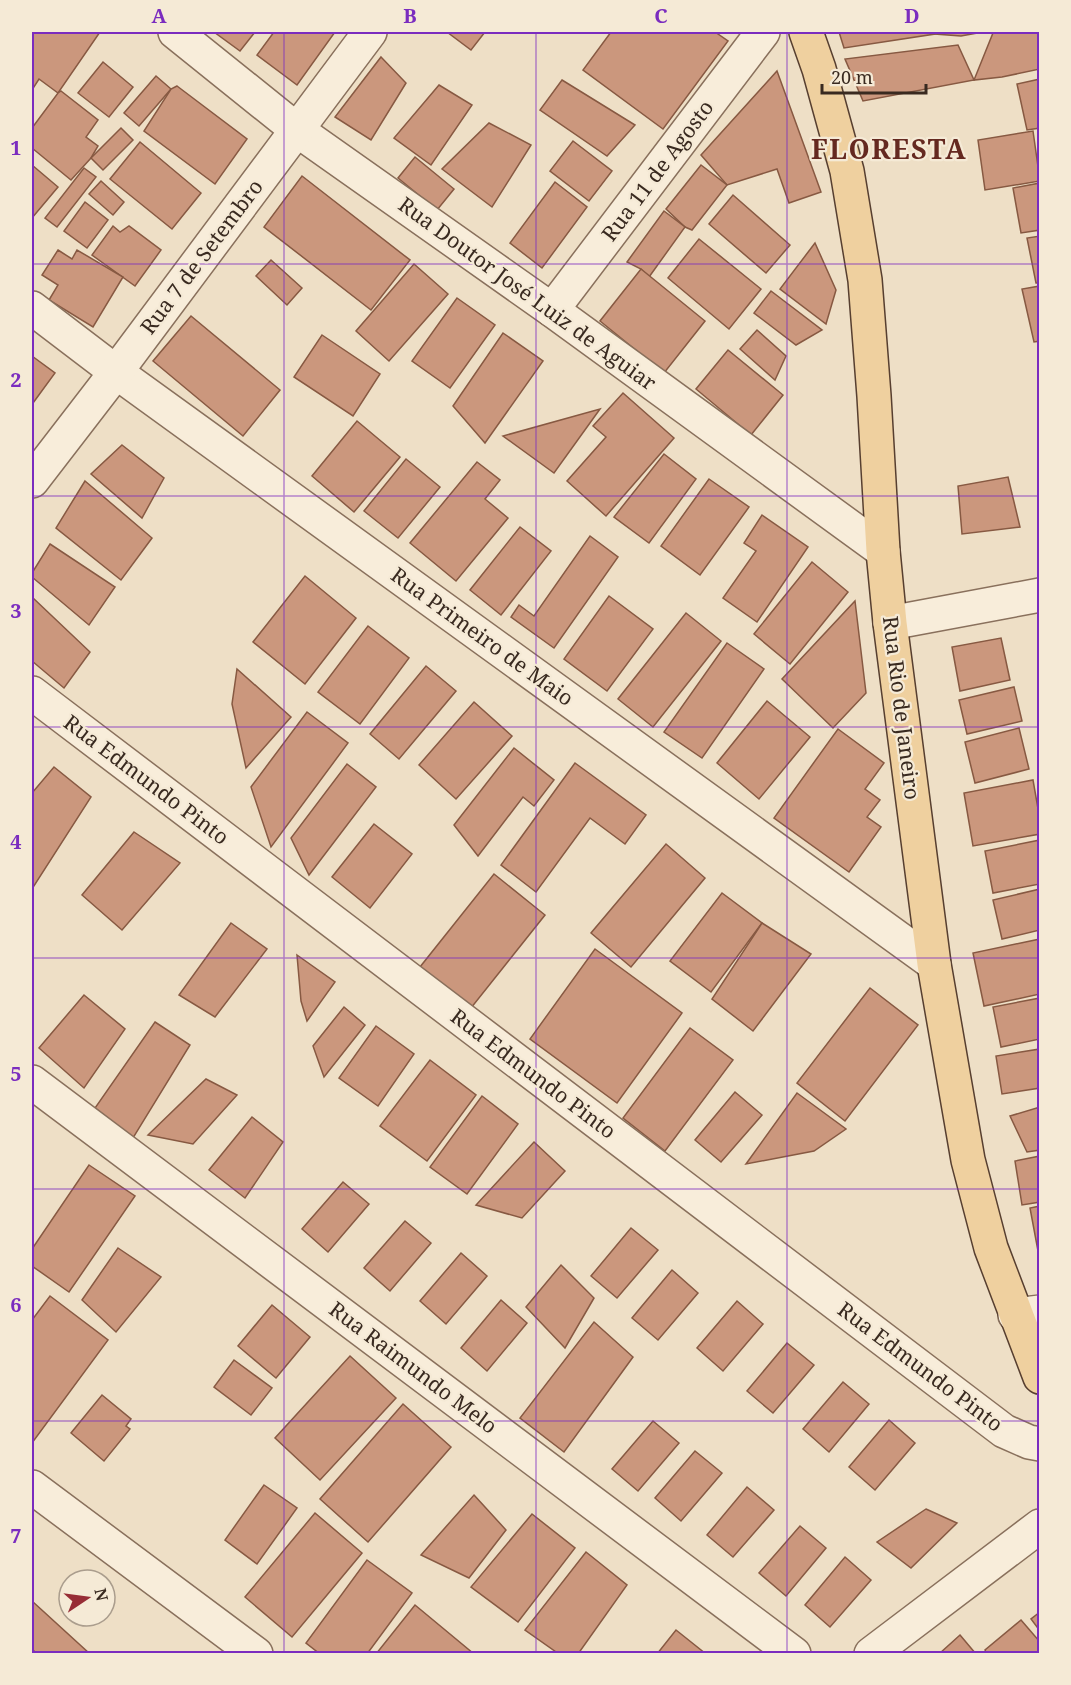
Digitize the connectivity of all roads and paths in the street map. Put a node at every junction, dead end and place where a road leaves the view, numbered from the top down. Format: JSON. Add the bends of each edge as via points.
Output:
{"nodes":[{"id":1,"x":175,"y":32,"type":"edge"},
{"id":2,"x":370,"y":32,"type":"edge"},
{"id":3,"x":764,"y":32,"type":"edge"},
{"id":4,"x":806,"y":32,"type":"edge"},
{"id":5,"x":297,"y":130,"type":"junction"},
{"id":6,"x":32,"y":308,"type":"edge"},
{"id":7,"x":552,"y":310,"type":"junction"},
{"id":8,"x":116,"y":372,"type":"junction"},
{"id":9,"x":32,"y":481,"type":"edge"},
{"id":10,"x":883,"y":551,"type":"junction"},
{"id":11,"x":1040,"y":595,"type":"edge"},
{"id":12,"x":890,"y":623,"type":"junction"},
{"id":13,"x":32,"y":693,"type":"edge"},
{"id":14,"x":934,"y":964,"type":"junction"},
{"id":15,"x":32,"y":1082,"type":"edge"},
{"id":16,"x":1027,"y":1314,"type":"edge"},
{"id":17,"x":1040,"y":1377,"type":"edge"},
{"id":18,"x":1040,"y":1444,"type":"edge"},
{"id":19,"x":32,"y":1487,"type":"edge"},
{"id":20,"x":1040,"y":1526,"type":"edge"},
{"id":21,"x":256,"y":1653,"type":"edge"},
{"id":22,"x":794,"y":1653,"type":"edge"},
{"id":23,"x":871,"y":1653,"type":"edge"}],
"edges":[{"from":1,"to":5,"type":"street","name":"Rua Doutor José Luiz de Aguiar"},
{"from":2,"to":5,"type":"street","name":"Rua 7 de Setembro"},
{"from":3,"to":7,"type":"street","name":"Rua 11 de Agosto"},
{"from":4,"to":10,"type":"main road","name":"Rua Rio de Janeiro","via":[[848,171],[865,280]]},
{"from":5,"to":7,"type":"street","name":"Rua Doutor José Luiz de Aguiar"},
{"from":5,"to":8,"type":"street","name":"Rua 7 de Setembro"},
{"from":6,"to":8,"type":"street","name":"Rua Primeiro de Maio"},
{"from":7,"to":10,"type":"street","name":"Rua Doutor José Luiz de Aguiar"},
{"from":8,"to":9,"type":"street","name":"Rua 7 de Setembro"},
{"from":8,"to":14,"type":"street","name":"Rua Primeiro de Maio"},
{"from":10,"to":12,"type":"main road","name":"Rua Rio de Janeiro"},
{"from":11,"to":12,"type":"street"},
{"from":12,"to":14,"type":"main road","name":"Rua Rio de Janeiro"},
{"from":13,"to":18,"type":"street","name":"Rua Edmundo Pinto","via":[[1004,1431]]},
{"from":14,"to":16,"type":"main road","name":"Rua Rio de Janeiro","via":[[968,1160],[990,1248]]},
{"from":15,"to":22,"type":"street","name":"Rua Raimundo Melo"},
{"from":16,"to":17,"type":"main road","name":"Rua Rio de Janeiro"},
{"from":19,"to":21,"type":"street"},
{"from":20,"to":23,"type":"street"}]}
